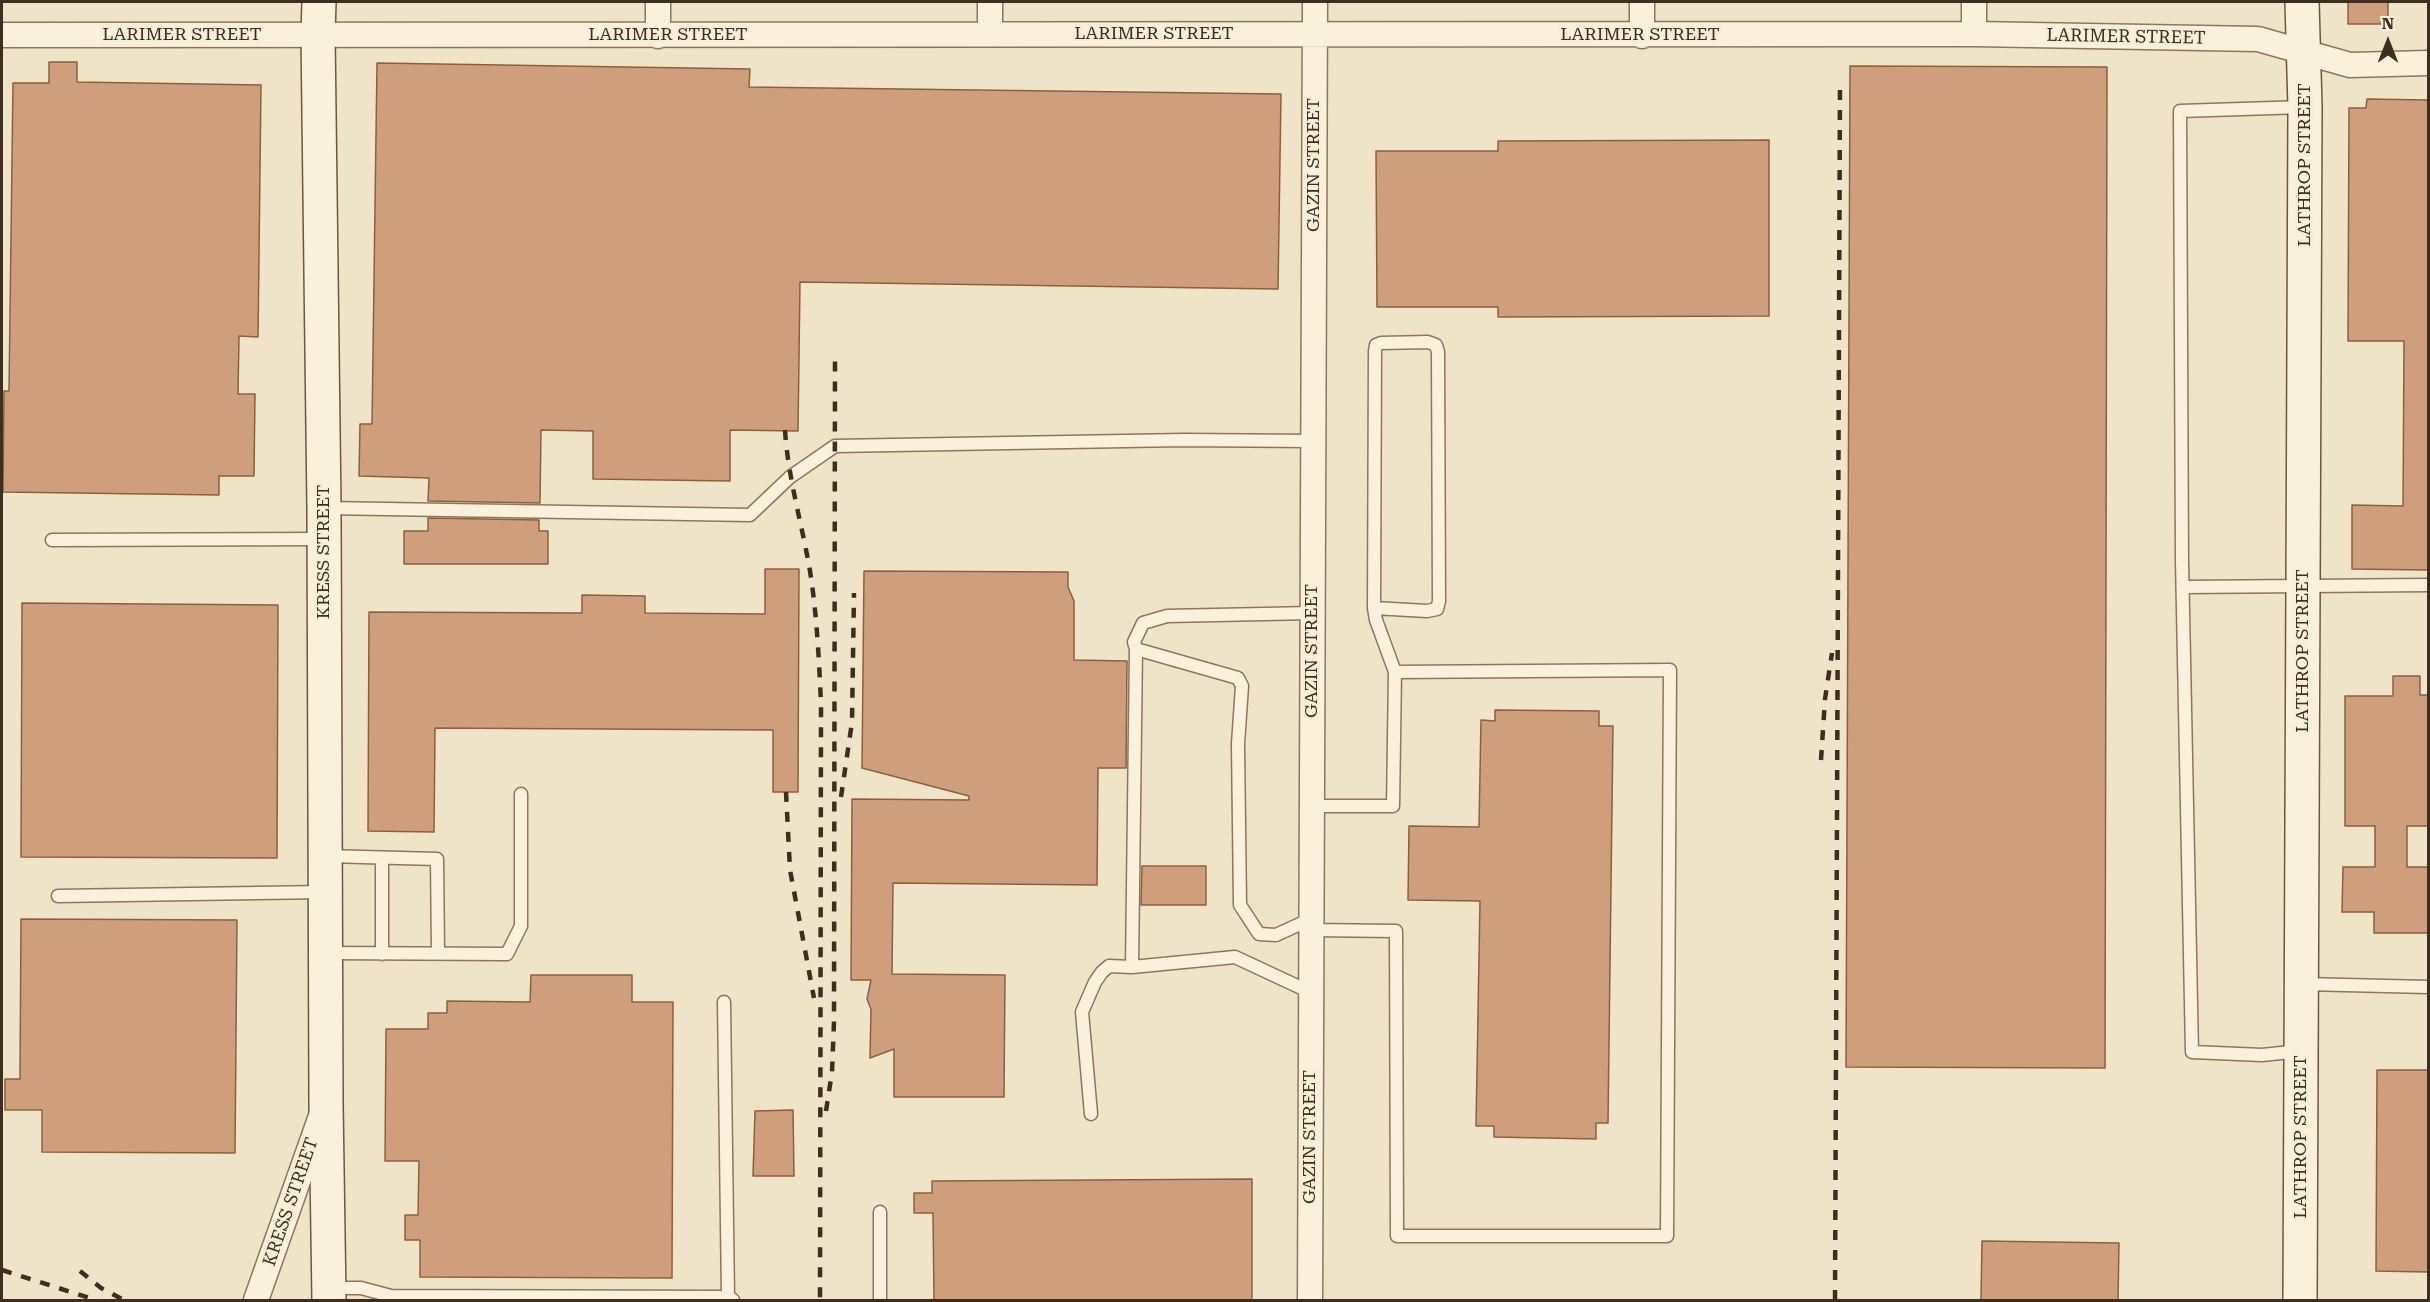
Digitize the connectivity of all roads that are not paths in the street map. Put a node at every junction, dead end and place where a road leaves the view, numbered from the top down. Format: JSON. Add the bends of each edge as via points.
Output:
{"nodes":[{"id":1,"x":320,"y":2,"type":"edge"},
{"id":2,"x":658,"y":2,"type":"edge"},
{"id":3,"x":990,"y":2,"type":"edge"},
{"id":4,"x":1315,"y":2,"type":"edge"},
{"id":5,"x":1642,"y":2,"type":"edge"},
{"id":6,"x":1974,"y":2,"type":"edge"},
{"id":7,"x":2302,"y":2,"type":"edge"},
{"id":8,"x":990,"y":33,"type":"junction"},
{"id":9,"x":318,"y":34,"type":"junction"},
{"id":10,"x":1974,"y":34,"type":"junction"},
{"id":11,"x":2,"y":35,"type":"edge"},
{"id":12,"x":1315,"y":35,"type":"junction"},
{"id":13,"x":658,"y":36,"type":"junction"},
{"id":14,"x":1642,"y":36,"type":"junction"},
{"id":15,"x":2304,"y":52,"type":"junction"},
{"id":16,"x":2428,"y":63,"type":"edge"},
{"id":17,"x":2305,"y":107,"type":"junction"},
{"id":18,"x":1313,"y":441,"type":"junction"},
{"id":19,"x":324,"y":524,"type":"junction"},
{"id":20,"x":52,"y":540,"type":"dead end"},
{"id":21,"x":2303,"y":585,"type":"junction"},
{"id":22,"x":2428,"y":585,"type":"edge"},
{"id":23,"x":2183,"y":587,"type":"junction"},
{"id":24,"x":1374,"y":608,"type":"junction"},
{"id":25,"x":1312,"y":613,"type":"junction"},
{"id":26,"x":1136,"y":649,"type":"junction"},
{"id":27,"x":1395,"y":672,"type":"junction"},
{"id":28,"x":522,"y":794,"type":"dead end"},
{"id":29,"x":1312,"y":806,"type":"junction"},
{"id":30,"x":325,"y":856,"type":"junction"},
{"id":31,"x":382,"y":858,"type":"junction"},
{"id":32,"x":325,"y":892,"type":"junction"},
{"id":33,"x":58,"y":896,"type":"dead end"},
{"id":34,"x":1311,"y":925,"type":"junction"},
{"id":35,"x":326,"y":953,"type":"junction"},
{"id":36,"x":438,"y":953,"type":"junction"},
{"id":37,"x":382,"y":954,"type":"junction"},
{"id":38,"x":1132,"y":967,"type":"junction"},
{"id":39,"x":2301,"y":984,"type":"junction"},
{"id":40,"x":2428,"y":987,"type":"edge"},
{"id":41,"x":1310,"y":992,"type":"junction"},
{"id":42,"x":724,"y":1002,"type":"dead end"},
{"id":43,"x":2301,"y":1051,"type":"junction"},
{"id":44,"x":326,"y":1102,"type":"junction"},
{"id":45,"x":1091,"y":1114,"type":"dead end"},
{"id":46,"x":880,"y":1212,"type":"dead end"},
{"id":47,"x":329,"y":1294,"type":"edge"},
{"id":48,"x":391,"y":1298,"type":"edge"},
{"id":49,"x":731,"y":1299,"type":"edge"},
{"id":50,"x":256,"y":1300,"type":"edge"},
{"id":51,"x":880,"y":1300,"type":"edge"},
{"id":52,"x":1310,"y":1300,"type":"edge"},
{"id":53,"x":2300,"y":1300,"type":"edge"}],
"edges":[{"from":1,"to":9,"type":"street","name":"KRESS STREET"},
{"from":2,"to":13,"type":"street"},
{"from":3,"to":8,"type":"street"},
{"from":4,"to":12,"type":"street","name":"GAZIN STREET"},
{"from":5,"to":14,"type":"street"},
{"from":6,"to":10,"type":"street"},
{"from":7,"to":15,"type":"street","name":"LATHROP STREET"},
{"from":8,"to":12,"type":"street","name":"LARIMER STREET"},
{"from":8,"to":13,"type":"street","name":"LARIMER STREET"},
{"from":9,"to":11,"type":"street","name":"LARIMER STREET"},
{"from":9,"to":13,"type":"street","name":"LARIMER STREET"},
{"from":9,"to":19,"type":"street","name":"KRESS STREET"},
{"from":10,"to":14,"type":"street","name":"LARIMER STREET"},
{"from":10,"to":15,"type":"street","name":"LARIMER STREET","via":[[2259,39]]},
{"from":12,"to":14,"type":"street","name":"LARIMER STREET"},
{"from":12,"to":18,"type":"street","name":"GAZIN STREET"},
{"from":15,"to":16,"type":"street","name":"LARIMER STREET","via":[[2350,65]]},
{"from":15,"to":17,"type":"street","name":"LATHROP STREET"},
{"from":17,"to":21,"type":"street","name":"LATHROP STREET"},
{"from":17,"to":23,"type":"lane","via":[[2180,111]]},
{"from":18,"to":19,"type":"lane","via":[[835,446],[790,477],[750,515]]},
{"from":18,"to":25,"type":"street","name":"GAZIN STREET"},
{"from":19,"to":20,"type":"lane"},
{"from":19,"to":30,"type":"street","name":"KRESS STREET"},
{"from":21,"to":22,"type":"lane"},
{"from":21,"to":23,"type":"lane"},
{"from":21,"to":39,"type":"street","name":"LATHROP STREET"},
{"from":23,"to":43,"type":"lane","via":[[2192,1052],[2262,1055]]},
{"from":24,"to":24,"type":"lane","via":[[1376,345],[1428,342],[1436,345],[1438,352],[1439,601],[1437,609],[1427,611]]},
{"from":24,"to":27,"type":"lane"},
{"from":25,"to":26,"type":"lane","via":[[1167,616],[1143,623],[1134,642]]},
{"from":25,"to":29,"type":"street","name":"GAZIN STREET"},
{"from":26,"to":34,"type":"lane","via":[[1238,678],[1242,686],[1238,744],[1240,905],[1259,934],[1276,935]]},
{"from":26,"to":38,"type":"lane"},
{"from":27,"to":29,"type":"lane","via":[[1393,806]]},
{"from":27,"to":34,"type":"lane","via":[[1670,670],[1667,1236],[1397,1236],[1396,931]]},
{"from":28,"to":36,"type":"lane","via":[[521,926],[507,954]]},
{"from":29,"to":34,"type":"street","name":"GAZIN STREET"},
{"from":30,"to":31,"type":"lane"},
{"from":30,"to":32,"type":"street","name":"KRESS STREET"},
{"from":31,"to":36,"type":"lane","via":[[437,859]]},
{"from":31,"to":37,"type":"lane"},
{"from":32,"to":33,"type":"lane"},
{"from":32,"to":35,"type":"street","name":"KRESS STREET"},
{"from":34,"to":41,"type":"street","name":"GAZIN STREET"},
{"from":35,"to":37,"type":"lane"},
{"from":35,"to":44,"type":"street","name":"KRESS STREET"},
{"from":36,"to":37,"type":"lane"},
{"from":38,"to":41,"type":"lane","via":[[1235,957]]},
{"from":38,"to":45,"type":"lane","via":[[1109,966],[1102,972],[1087,995],[1082,1012]]},
{"from":39,"to":40,"type":"lane"},
{"from":39,"to":43,"type":"street","name":"LATHROP STREET"},
{"from":41,"to":52,"type":"street","name":"GAZIN STREET"},
{"from":42,"to":49,"type":"lane"},
{"from":43,"to":53,"type":"street","name":"LATHROP STREET"},
{"from":44,"to":47,"type":"street","name":"KRESS STREET"},
{"from":44,"to":50,"type":"street","name":"KRESS STREET"},
{"from":46,"to":51,"type":"lane"},
{"from":47,"to":48,"type":"lane","via":[[361,1288]]},
{"from":48,"to":49,"type":"lane"}]}
